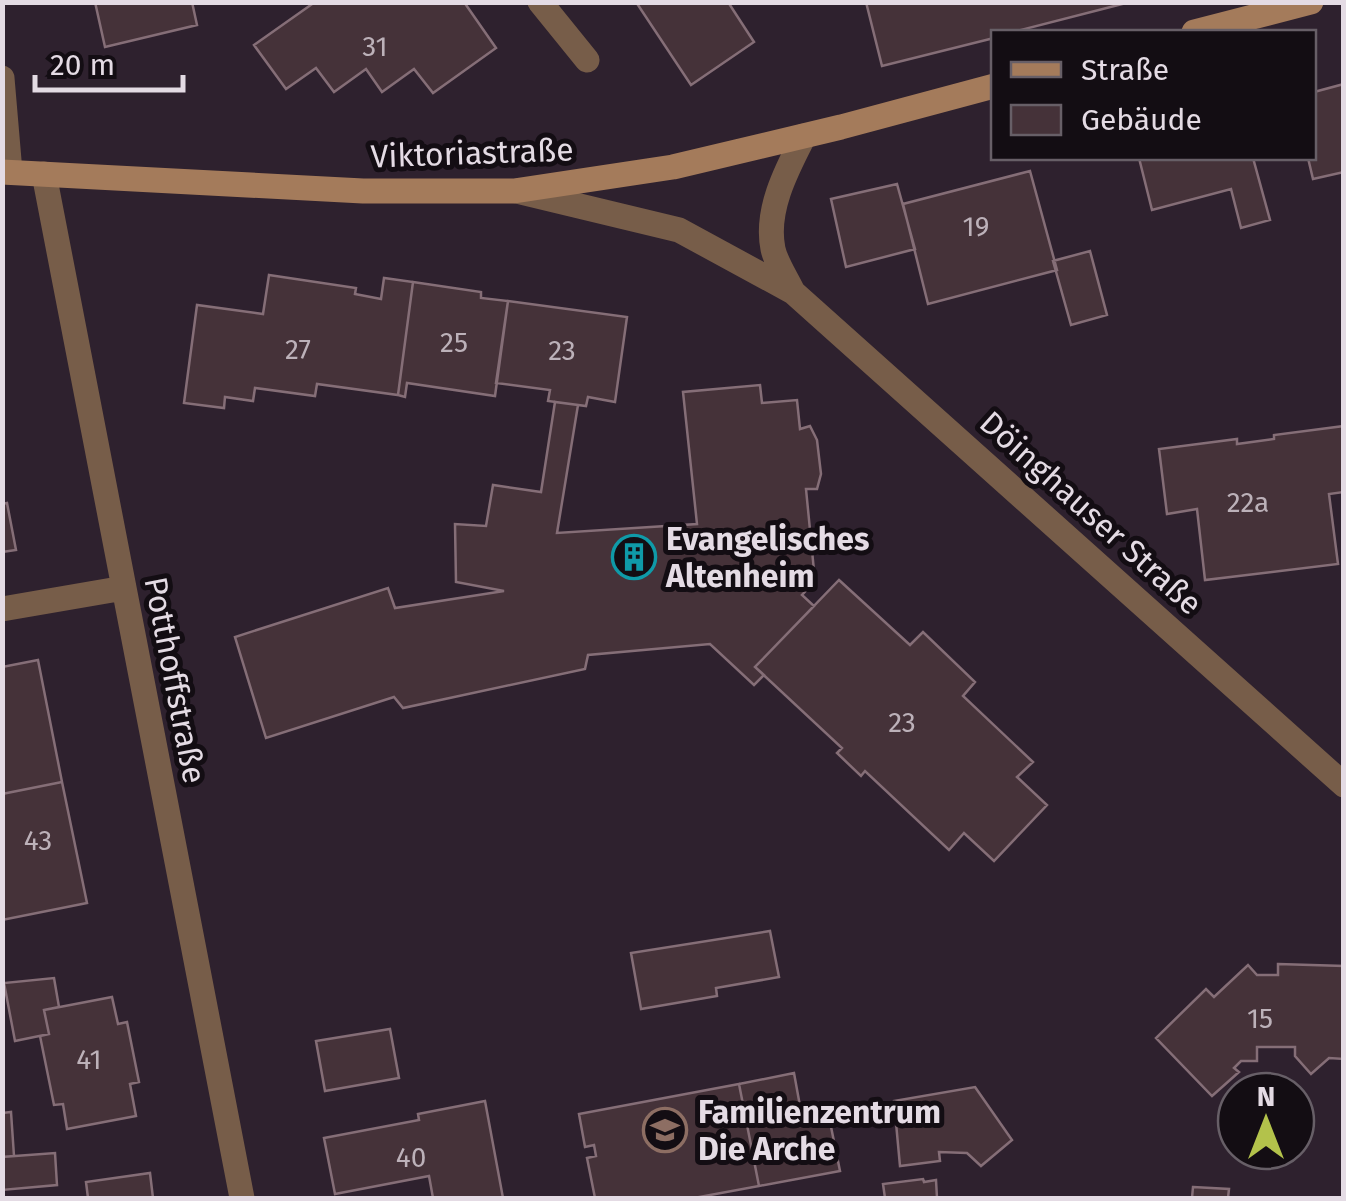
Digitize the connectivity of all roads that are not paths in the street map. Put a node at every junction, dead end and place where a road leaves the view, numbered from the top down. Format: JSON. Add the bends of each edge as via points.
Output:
{"nodes":[{"id":1,"x":540,"y":2,"type":"edge"},
{"id":2,"x":1310,"y":2,"type":"edge"},
{"id":3,"x":1202,"y":30,"type":"edge"},
{"id":4,"x":587,"y":60,"type":"dead end"},
{"id":5,"x":2,"y":78,"type":"edge"},
{"id":6,"x":991,"y":87,"type":"edge"},
{"id":7,"x":804,"y":136,"type":"junction"},
{"id":8,"x":6,"y":172,"type":"edge"},
{"id":9,"x":44,"y":174,"type":"junction"},
{"id":10,"x":514,"y":190,"type":"junction"},
{"id":11,"x":793,"y":292,"type":"junction"},
{"id":12,"x":124,"y":588,"type":"junction"},
{"id":13,"x":2,"y":609,"type":"edge"},
{"id":14,"x":1344,"y":785,"type":"edge"},
{"id":15,"x":242,"y":1198,"type":"edge"}],
"edges":[{"from":1,"to":4,"type":"street"},
{"from":2,"to":3,"type":"main road"},
{"from":5,"to":8,"type":"street"},
{"from":6,"to":7,"type":"main road","name":"Viktoriastraße"},
{"from":7,"to":10,"type":"main road","name":"Viktoriastraße","via":[[673,167]]},
{"from":7,"to":11,"type":"street","name":"Döinghauser Straße","via":[[774,211],[774,249]]},
{"from":8,"to":9,"type":"main road","name":"Viktoriastraße"},
{"from":9,"to":10,"type":"main road","name":"Viktoriastraße","via":[[362,190]]},
{"from":9,"to":12,"type":"street","name":"Potthoffstraße"},
{"from":10,"to":11,"type":"street","name":"Döinghauser Straße","via":[[679,230]]},
{"from":11,"to":14,"type":"street","name":"Döinghauser Straße"},
{"from":12,"to":13,"type":"street"},
{"from":12,"to":15,"type":"street","name":"Potthoffstraße"}]}
